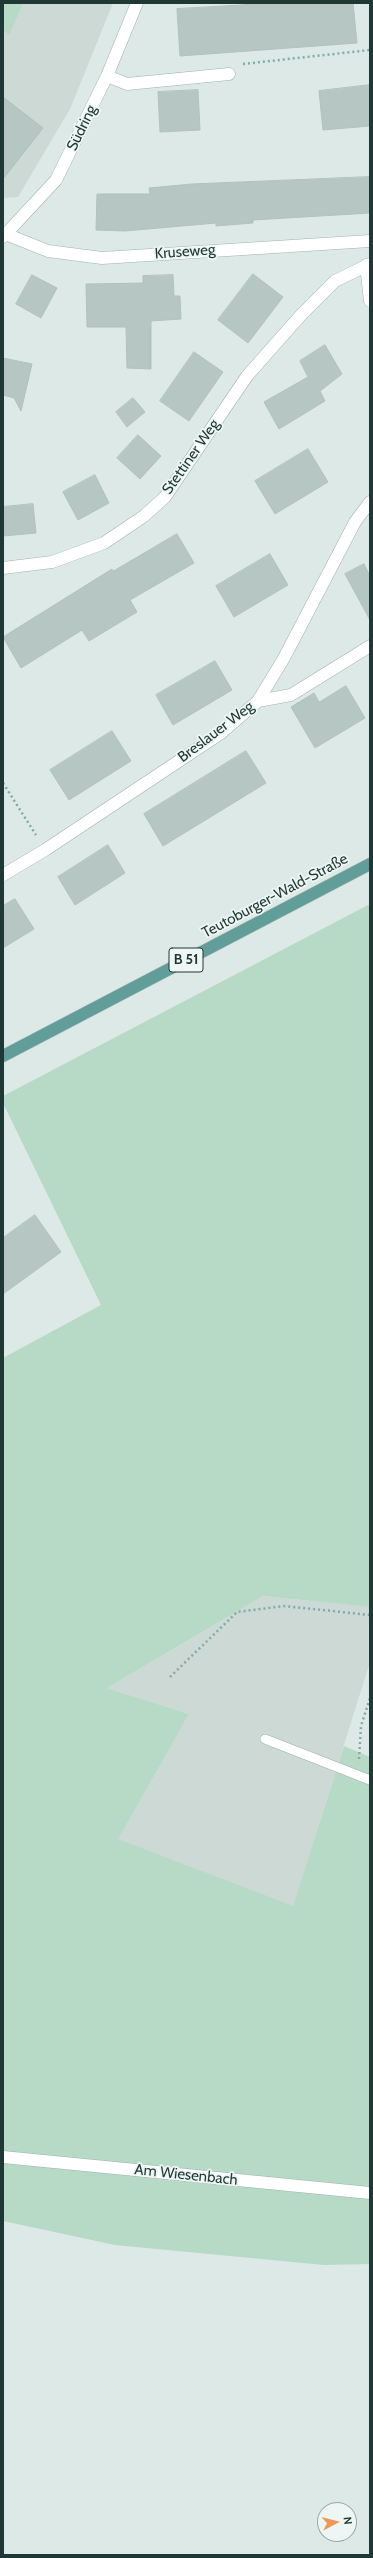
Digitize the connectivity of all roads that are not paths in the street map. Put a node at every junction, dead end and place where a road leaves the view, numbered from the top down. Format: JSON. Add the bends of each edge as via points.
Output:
{"nodes":[{"id":1,"x":137,"y":3,"type":"edge"},
{"id":2,"x":229,"y":74,"type":"road end"},
{"id":3,"x":107,"y":76,"type":"junction"},
{"id":4,"x":4,"y":235,"type":"edge"},
{"id":5,"x":370,"y":241,"type":"edge"},
{"id":6,"x":368,"y":264,"type":"edge"},
{"id":7,"x":370,"y":301,"type":"edge"},
{"id":8,"x":370,"y":502,"type":"edge"},
{"id":9,"x":3,"y":568,"type":"edge"},
{"id":10,"x":370,"y":646,"type":"edge"},
{"id":11,"x":258,"y":701,"type":"junction"},
{"id":12,"x":370,"y":864,"type":"edge"},
{"id":13,"x":3,"y":875,"type":"edge"},
{"id":14,"x":3,"y":1056,"type":"edge"},
{"id":15,"x":265,"y":1739,"type":"dead end"},
{"id":16,"x":370,"y":1780,"type":"edge"},
{"id":17,"x":3,"y":2157,"type":"edge"},
{"id":18,"x":370,"y":2193,"type":"edge"}],
"edges":[{"from":1,"to":3,"type":"street","name":"Südring"},
{"from":2,"to":3,"type":"street","via":[[127,84]]},
{"from":3,"to":4,"type":"street","name":"Südring","via":[[56,180]]},
{"from":4,"to":5,"type":"street","name":"Kruseweg","via":[[48,251],[102,258]]},
{"from":6,"to":7,"type":"street"},
{"from":6,"to":9,"type":"street","name":"Stettiner Weg","via":[[335,280],[247,376],[165,497],[144,516],[104,543],[52,562]]},
{"from":8,"to":11,"type":"street","name":"Breslauer Weg","via":[[355,522],[284,658]]},
{"from":10,"to":11,"type":"street","via":[[291,695]]},
{"from":11,"to":13,"type":"street","name":"Breslauer Weg","via":[[221,733]]},
{"from":12,"to":14,"type":"main road","name":"Teutoburger-Wald-Straße","number":"B 51"},
{"from":15,"to":16,"type":"lane"},
{"from":17,"to":18,"type":"street","name":"Am Wiesenbach"}]}
